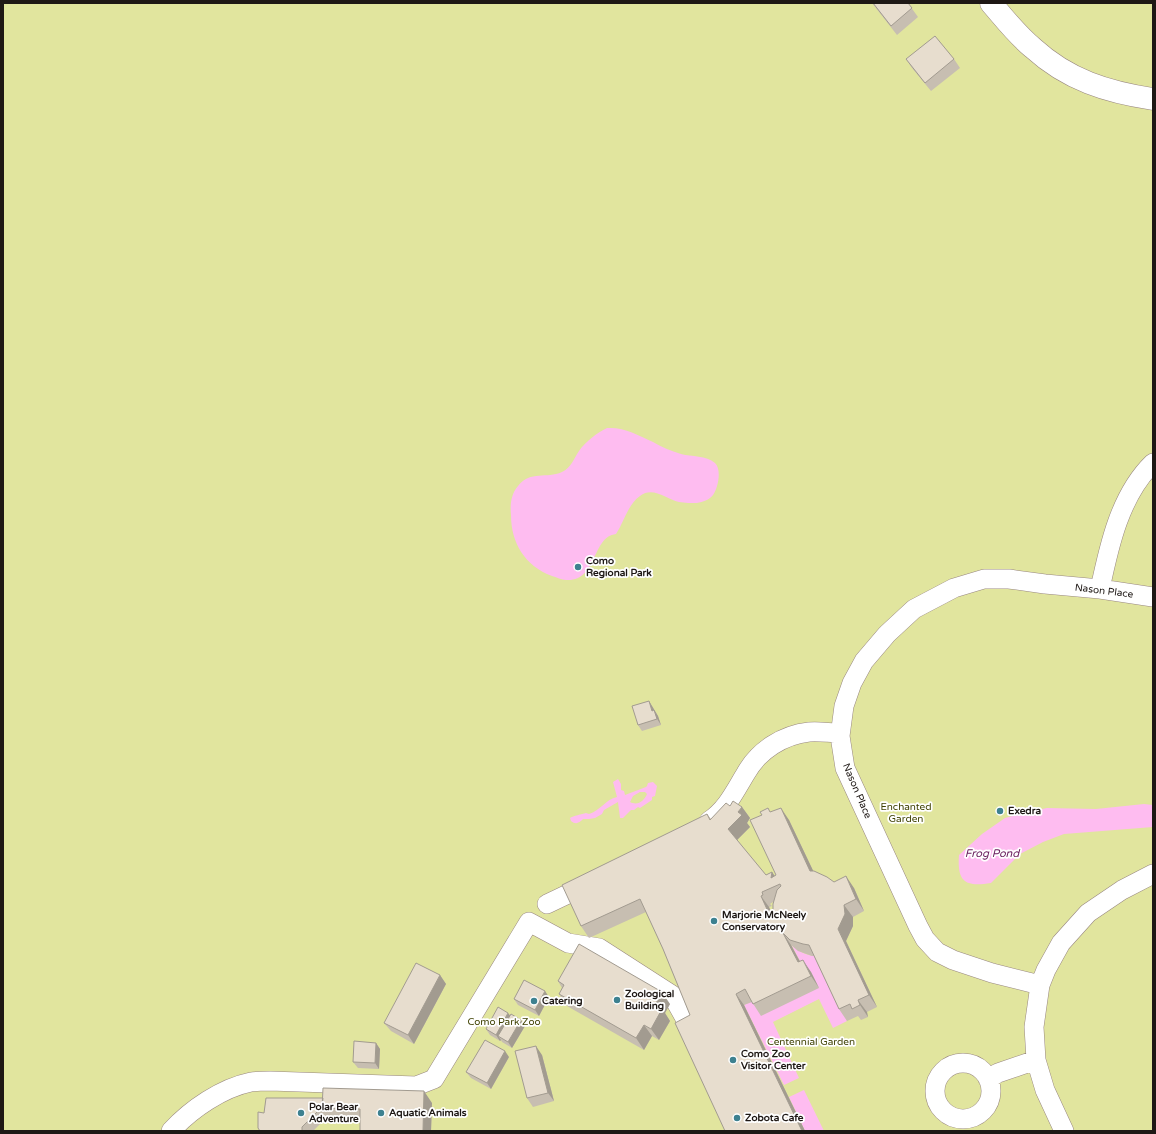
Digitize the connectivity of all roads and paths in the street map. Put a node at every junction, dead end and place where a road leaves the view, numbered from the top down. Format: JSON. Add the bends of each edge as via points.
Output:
{"nodes":[{"id":1,"x":991,"y":3,"type":"edge"},
{"id":2,"x":1153,"y":99,"type":"edge"},
{"id":3,"x":1153,"y":463,"type":"edge"},
{"id":4,"x":1100,"y":589,"type":"junction"},
{"id":5,"x":1153,"y":597,"type":"edge"},
{"id":6,"x":840,"y":733,"type":"junction"},
{"id":7,"x":698,"y":829,"type":"edge"},
{"id":8,"x":1153,"y":874,"type":"edge"},
{"id":9,"x":604,"y":877,"type":"edge"},
{"id":10,"x":548,"y":904,"type":"dead end"},
{"id":11,"x":1040,"y":985,"type":"junction"},
{"id":12,"x":686,"y":1020,"type":"edge"},
{"id":13,"x":1036,"y":1060,"type":"junction"},
{"id":14,"x":988,"y":1079,"type":"dead end"},
{"id":15,"x":171,"y":1131,"type":"edge"},
{"id":16,"x":1064,"y":1131,"type":"edge"}],
"edges":[{"from":1,"to":2,"type":"main road","via":[[1012,28],[1053,64],[1101,88]]},
{"from":3,"to":4,"type":"street","via":[[1135,486],[1122,512]]},
{"from":4,"to":5,"type":"street","name":"Nason Place"},
{"from":4,"to":6,"type":"street","name":"Nason Place","via":[[1010,579],[984,579],[954,588],[914,609],[887,634],[864,661],[852,683],[844,706]]},
{"from":6,"to":7,"type":"street","via":[[810,732],[795,735],[768,748],[747,770],[725,808]]},
{"from":6,"to":11,"type":"street","name":"Nason Place","via":[[845,768],[925,939],[937,952],[953,960]]},
{"from":8,"to":11,"type":"street","via":[[1122,890],[1088,913],[1061,943]]},
{"from":9,"to":10,"type":"street"},
{"from":11,"to":13,"type":"street","via":[[1034,1027]]},
{"from":12,"to":15,"type":"street","via":[[672,995],[599,948],[568,943],[529,922],[434,1079],[416,1086],[251,1082],[214,1097],[179,1122]]},
{"from":13,"to":14,"type":"street"},
{"from":13,"to":16,"type":"street","via":[[1045,1090]]}]}
